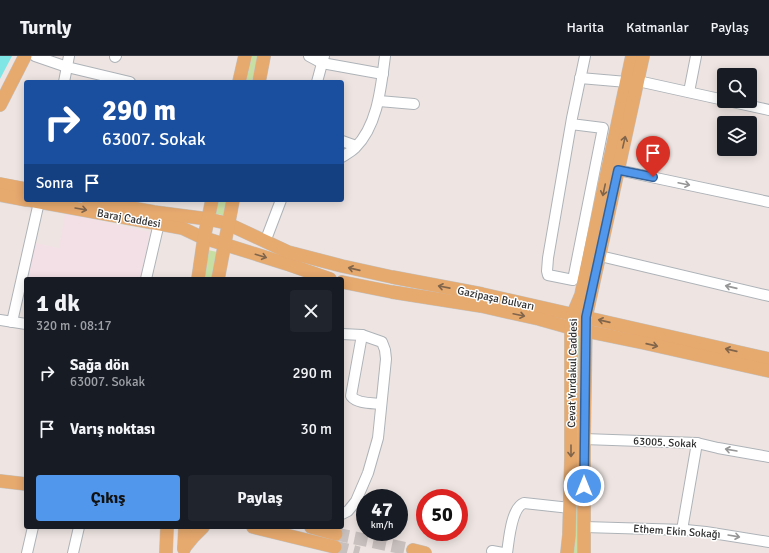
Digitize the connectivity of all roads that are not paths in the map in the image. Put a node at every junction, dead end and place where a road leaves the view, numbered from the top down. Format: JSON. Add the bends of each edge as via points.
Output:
{"nodes":[{"id":1,"x":25,"y":56,"type":"edge"},
{"id":2,"x":35,"y":56,"type":"edge"},
{"id":3,"x":69,"y":56,"type":"edge"},
{"id":4,"x":245,"y":56,"type":"edge"},
{"id":5,"x":264,"y":56,"type":"edge"},
{"id":6,"x":309,"y":56,"type":"edge"},
{"id":7,"x":385,"y":56,"type":"edge"},
{"id":8,"x":585,"y":56,"type":"edge"},
{"id":9,"x":632,"y":56,"type":"edge"},
{"id":10,"x":643,"y":56,"type":"edge"},
{"id":11,"x":696,"y":56,"type":"edge"},
{"id":12,"x":323,"y":60,"type":"edge"},
{"id":13,"x":67,"y":67,"type":"junction"},
{"id":14,"x":383,"y":74,"type":"junction"},
{"id":15,"x":580,"y":78,"type":"junction"},
{"id":16,"x":64,"y":80,"type":"edge"},
{"id":17,"x":122,"y":80,"type":"edge"},
{"id":18,"x":240,"y":80,"type":"edge"},
{"id":19,"x":259,"y":80,"type":"edge"},
{"id":20,"x":318,"y":80,"type":"edge"},
{"id":21,"x":633,"y":81,"type":"junction"},
{"id":22,"x":689,"y":92,"type":"junction"},
{"id":23,"x":717,"y":98,"type":"edge"},
{"id":24,"x":379,"y":101,"type":"junction"},
{"id":25,"x":414,"y":104,"type":"dead end"},
{"id":26,"x":0,"y":105,"type":"edge"},
{"id":27,"x":757,"y":107,"type":"edge"},
{"id":28,"x":769,"y":110,"type":"edge"},
{"id":29,"x":571,"y":124,"type":"junction"},
{"id":30,"x":344,"y":142,"type":"edge"},
{"id":31,"x":356,"y":146,"type":"junction"},
{"id":32,"x":344,"y":155,"type":"edge"},
{"id":33,"x":618,"y":170,"type":"junction"},
{"id":34,"x":0,"y":184,"type":"edge"},
{"id":35,"x":24,"y":189,"type":"edge"},
{"id":36,"x":0,"y":195,"type":"edge"},
{"id":37,"x":24,"y":199,"type":"edge"},
{"id":38,"x":31,"y":202,"type":"edge"},
{"id":39,"x":42,"y":202,"type":"edge"},
{"id":40,"x":111,"y":202,"type":"edge"},
{"id":41,"x":212,"y":202,"type":"edge"},
{"id":42,"x":233,"y":202,"type":"edge"},
{"id":43,"x":280,"y":202,"type":"edge"},
{"id":44,"x":769,"y":202,"type":"edge"},
{"id":45,"x":122,"y":203,"type":"edge"},
{"id":46,"x":208,"y":219,"type":"junction"},
{"id":47,"x":159,"y":223,"type":"junction"},
{"id":48,"x":228,"y":224,"type":"junction"},
{"id":49,"x":204,"y":238,"type":"junction"},
{"id":50,"x":265,"y":242,"type":"junction"},
{"id":51,"x":224,"y":244,"type":"junction"},
{"id":52,"x":600,"y":256,"type":"junction"},
{"id":53,"x":146,"y":277,"type":"edge"},
{"id":54,"x":198,"y":277,"type":"edge"},
{"id":55,"x":218,"y":277,"type":"edge"},
{"id":56,"x":324,"y":277,"type":"edge"},
{"id":57,"x":344,"y":282,"type":"edge"},
{"id":58,"x":769,"y":296,"type":"edge"},
{"id":59,"x":482,"y":300,"type":"junction"},
{"id":60,"x":573,"y":314,"type":"junction"},
{"id":61,"x":586,"y":317,"type":"junction"},
{"id":62,"x":0,"y":322,"type":"edge"},
{"id":63,"x":12,"y":322,"type":"junction"},
{"id":64,"x":24,"y":324,"type":"edge"},
{"id":65,"x":571,"y":328,"type":"junction"},
{"id":66,"x":586,"y":331,"type":"junction"},
{"id":67,"x":344,"y":334,"type":"edge"},
{"id":68,"x":362,"y":335,"type":"junction"},
{"id":69,"x":614,"y":336,"type":"junction"},
{"id":70,"x":769,"y":359,"type":"edge"},
{"id":71,"x":585,"y":362,"type":"junction"},
{"id":72,"x":769,"y":371,"type":"edge"},
{"id":73,"x":381,"y":404,"type":"junction"},
{"id":74,"x":584,"y":439,"type":"junction"},
{"id":75,"x":697,"y":443,"type":"junction"},
{"id":76,"x":769,"y":457,"type":"edge"},
{"id":77,"x":0,"y":481,"type":"edge"},
{"id":78,"x":24,"y":484,"type":"edge"},
{"id":79,"x":570,"y":508,"type":"junction"},
{"id":80,"x":344,"y":513,"type":"edge"},
{"id":81,"x":584,"y":527,"type":"junction"},
{"id":82,"x":33,"y":529,"type":"edge"},
{"id":83,"x":79,"y":529,"type":"edge"},
{"id":84,"x":167,"y":529,"type":"edge"},
{"id":85,"x":185,"y":529,"type":"edge"},
{"id":86,"x":201,"y":529,"type":"edge"},
{"id":87,"x":266,"y":529,"type":"edge"},
{"id":88,"x":315,"y":529,"type":"edge"},
{"id":89,"x":682,"y":530,"type":"junction"},
{"id":90,"x":769,"y":542,"type":"edge"},
{"id":91,"x":184,"y":551,"type":"edge"},
{"id":92,"x":492,"y":551,"type":"dead end"},
{"id":93,"x":28,"y":553,"type":"edge"},
{"id":94,"x":73,"y":553,"type":"edge"},
{"id":95,"x":166,"y":553,"type":"edge"},
{"id":96,"x":503,"y":553,"type":"edge"},
{"id":97,"x":507,"y":553,"type":"edge"},
{"id":98,"x":567,"y":553,"type":"edge"},
{"id":99,"x":584,"y":553,"type":"edge"}],
"edges":[{"from":1,"to":26,"type":"main road"},
{"from":2,"to":13,"type":"street"},
{"from":3,"to":13,"type":"street"},
{"from":4,"to":18,"type":"main road"},
{"from":5,"to":19,"type":"main road"},
{"from":6,"to":12,"type":"street"},
{"from":7,"to":14,"type":"street"},
{"from":8,"to":15,"type":"street"},
{"from":9,"to":21,"type":"main road","name":"Cevat Yurdakul Caddesi"},
{"from":10,"to":21,"type":"main road","name":"Cevat Yurdakul Caddesi"},
{"from":11,"to":22,"type":"street"},
{"from":12,"to":14,"type":"street"},
{"from":12,"to":20,"type":"street"},
{"from":13,"to":16,"type":"street"},
{"from":13,"to":17,"type":"street"},
{"from":14,"to":24,"type":"street"},
{"from":15,"to":21,"type":"street"},
{"from":15,"to":29,"type":"street"},
{"from":21,"to":22,"type":"street"},
{"from":33,"to":21,"type":"main road","name":"Cevat Yurdakul Caddesi","one_way":true},
{"from":21,"to":60,"type":"main road","name":"Cevat Yurdakul Caddesi","one_way":true,"via":[[581,295]]},
{"from":22,"to":23,"type":"street"},
{"from":24,"to":25,"type":"street"},
{"from":24,"to":31,"type":"street","via":[[364,136]]},
{"from":27,"to":28,"type":"street"},
{"from":29,"to":29,"type":"street","via":[[603,128],[572,280],[548,275],[547,271]]},
{"from":30,"to":31,"type":"street"},
{"from":31,"to":32,"type":"street"},
{"from":33,"to":44,"type":"street","one_way":true},
{"from":33,"to":52,"type":"main road","name":"Cevat Yurdakul Caddesi"},
{"from":34,"to":35,"type":"main road"},
{"from":36,"to":37,"type":"main road","name":"Baraj Caddesi"},
{"from":38,"to":63,"type":"street"},
{"from":39,"to":47,"type":"main road","name":"Baraj Caddesi","one_way":true},
{"from":40,"to":45,"type":"main road","name":"Baraj Caddesi"},
{"from":41,"to":46,"type":"main road"},
{"from":42,"to":48,"type":"main road"},
{"from":43,"to":50,"type":"street"},
{"from":45,"to":46,"type":"main road","name":"Baraj Caddesi","via":[[161,213]]},
{"from":46,"to":48,"type":"main road","name":"Baraj Caddesi"},
{"from":46,"to":49,"type":"main road"},
{"from":47,"to":49,"type":"main road","name":"Baraj Caddesi","via":[[182,228]]},
{"from":47,"to":53,"type":"street"},
{"from":48,"to":50,"type":"main road","name":"Gazipaşa Bulvarı"},
{"from":48,"to":51,"type":"main road"},
{"from":49,"to":51,"type":"main road"},
{"from":49,"to":54,"type":"main road"},
{"from":59,"to":50,"type":"main road","name":"Gazipaşa Bulvarı","one_way":true,"via":[[288,252]]},
{"from":51,"to":55,"type":"main road"},
{"from":51,"to":56,"type":"main road","one_way":true},
{"from":58,"to":52,"type":"street","one_way":true},
{"from":52,"to":61,"type":"main road","name":"Cevat Yurdakul Caddesi"},
{"from":57,"to":59,"type":"main road","name":"Gazipaşa Bulvarı","via":[[392,292]]},
{"from":59,"to":60,"type":"main road","name":"Gazipaşa Bulvarı"},
{"from":59,"to":65,"type":"main road","name":"Gazipaşa Bulvarı","one_way":true},
{"from":60,"to":61,"type":"main road","name":"Gazipaşa Bulvarı"},
{"from":60,"to":65,"type":"main road","name":"Cevat Yurdakul Caddesi"},
{"from":61,"to":66,"type":"main road","name":"Cevat Yurdakul Caddesi"},
{"from":70,"to":61,"type":"main road","name":"Gazipaşa Bulvarı","one_way":true},
{"from":62,"to":63,"type":"street"},
{"from":63,"to":64,"type":"street"},
{"from":65,"to":66,"type":"main road","name":"Gazipaşa Bulvarı"},
{"from":65,"to":79,"type":"main road","name":"Cevat Yurdakul Caddesi","one_way":true},
{"from":66,"to":69,"type":"main road","name":"Gazipaşa Bulvarı"},
{"from":66,"to":71,"type":"main road","name":"Cevat Yurdakul Caddesi"},
{"from":67,"to":68,"type":"street"},
{"from":68,"to":73,"type":"street","via":[[382,342],[385,350]]},
{"from":68,"to":73,"type":"street","via":[[351,396],[357,401]]},
{"from":69,"to":71,"type":"main road","via":[[596,344]]},
{"from":69,"to":72,"type":"main road","name":"Gazipaşa Bulvarı","one_way":true},
{"from":71,"to":74,"type":"main road","name":"Cevat Yurdakul Caddesi"},
{"from":73,"to":80,"type":"street","via":[[378,438],[368,473],[356,501]]},
{"from":74,"to":75,"type":"street","name":"63005. Sokak"},
{"from":74,"to":81,"type":"main road","name":"Cevat Yurdakul Caddesi"},
{"from":76,"to":75,"type":"street","name":"63005. Sokak","one_way":true},
{"from":75,"to":89,"type":"street"},
{"from":77,"to":78,"type":"main road"},
{"from":79,"to":97,"type":"street","via":[[520,504],[515,513]]},
{"from":79,"to":98,"type":"main road","name":"Cevat Yurdakul Caddesi"},
{"from":81,"to":89,"type":"street","name":"Ethem Ekin Sokağı"},
{"from":81,"to":99,"type":"main road","name":"Cevat Yurdakul Caddesi"},
{"from":82,"to":93,"type":"street"},
{"from":83,"to":94,"type":"street"},
{"from":84,"to":95,"type":"main road"},
{"from":85,"to":91,"type":"main road"},
{"from":86,"to":91,"type":"main road"},
{"from":87,"to":88,"type":"main road","via":[[336,540]]},
{"from":89,"to":90,"type":"street","name":"Ethem Ekin Sokağı","one_way":true},
{"from":92,"to":96,"type":"street"}]}
